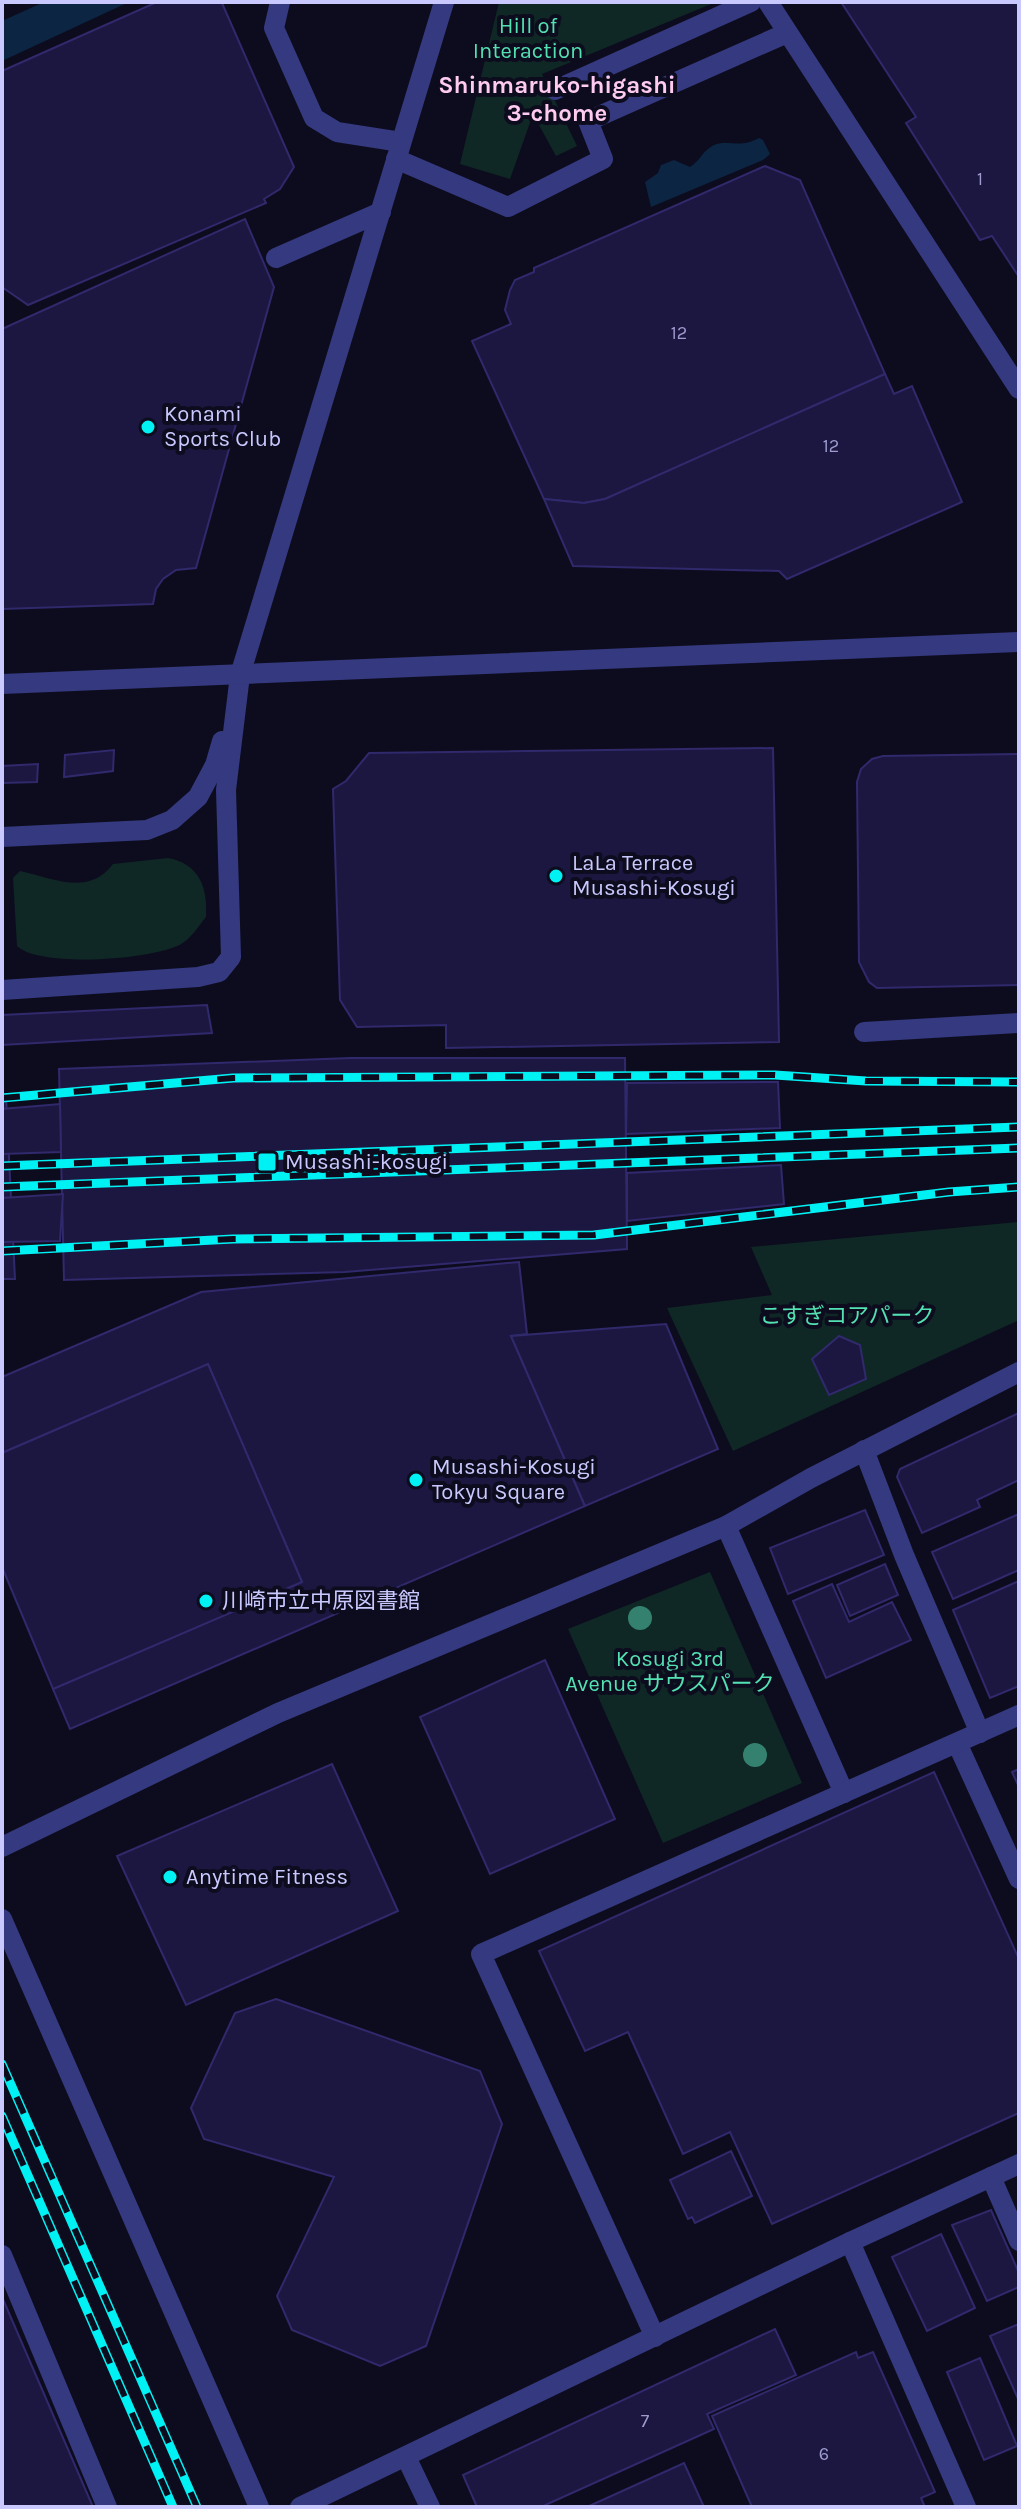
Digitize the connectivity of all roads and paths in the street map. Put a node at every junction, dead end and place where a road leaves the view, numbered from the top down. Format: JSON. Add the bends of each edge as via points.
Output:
{"nodes":[{"id":1,"x":280,"y":2,"type":"edge"},
{"id":2,"x":444,"y":2,"type":"edge"},
{"id":3,"x":751,"y":2,"type":"edge"},
{"id":4,"x":768,"y":2,"type":"edge"},
{"id":5,"x":787,"y":33,"type":"junction"},
{"id":6,"x":555,"y":90,"type":"dead end"},
{"id":7,"x":399,"y":151,"type":"junction"},
{"id":8,"x":381,"y":212,"type":"junction"},
{"id":9,"x":276,"y":258,"type":"dead end"},
{"id":10,"x":1019,"y":389,"type":"edge"},
{"id":11,"x":1019,"y":642,"type":"edge"},
{"id":12,"x":240,"y":675,"type":"junction"},
{"id":13,"x":2,"y":684,"type":"edge"},
{"id":14,"x":2,"y":837,"type":"edge"},
{"id":15,"x":2,"y":990,"type":"edge"},
{"id":16,"x":1019,"y":1023,"type":"edge"},
{"id":17,"x":864,"y":1032,"type":"dead end"},
{"id":18,"x":1019,"y":1372,"type":"edge"},
{"id":19,"x":864,"y":1450,"type":"junction"},
{"id":20,"x":726,"y":1526,"type":"junction"},
{"id":21,"x":1019,"y":1715,"type":"edge"},
{"id":22,"x":980,"y":1733,"type":"junction"},
{"id":23,"x":957,"y":1743,"type":"junction"},
{"id":24,"x":844,"y":1793,"type":"junction"},
{"id":25,"x":2,"y":1847,"type":"edge"},
{"id":26,"x":1019,"y":1879,"type":"edge"},
{"id":27,"x":2,"y":1919,"type":"edge"},
{"id":28,"x":1019,"y":2164,"type":"edge"},
{"id":29,"x":991,"y":2177,"type":"junction"},
{"id":30,"x":1019,"y":2241,"type":"edge"},
{"id":31,"x":850,"y":2242,"type":"junction"},
{"id":32,"x":2,"y":2255,"type":"edge"},
{"id":33,"x":655,"y":2337,"type":"junction"},
{"id":34,"x":406,"y":2457,"type":"junction"},
{"id":35,"x":107,"y":2507,"type":"edge"},
{"id":36,"x":259,"y":2507,"type":"edge"},
{"id":37,"x":300,"y":2507,"type":"edge"},
{"id":38,"x":430,"y":2507,"type":"edge"},
{"id":39,"x":966,"y":2507,"type":"edge"}],
"edges":[{"from":1,"to":7,"type":"street","via":[[274,28],[314,118],[337,132]]},
{"from":2,"to":7,"type":"street"},
{"from":3,"to":6,"type":"street"},
{"from":4,"to":5,"type":"street"},
{"from":5,"to":7,"type":"street","via":[[588,121],[603,159],[508,207]]},
{"from":5,"to":10,"type":"street"},
{"from":7,"to":8,"type":"street"},
{"from":8,"to":9,"type":"street"},
{"from":8,"to":12,"type":"street"},
{"from":11,"to":12,"type":"street"},
{"from":12,"to":13,"type":"street"},
{"from":12,"to":14,"type":"street","via":[[215,765],[198,797],[172,820],[147,830]]},
{"from":12,"to":15,"type":"street","via":[[226,790],[231,957],[219,972],[198,977]]},
{"from":16,"to":17,"type":"street"},
{"from":18,"to":19,"type":"street"},
{"from":19,"to":20,"type":"street"},
{"from":19,"to":22,"type":"street"},
{"from":20,"to":24,"type":"street"},
{"from":20,"to":25,"type":"street","via":[[278,1713]]},
{"from":21,"to":22,"type":"street"},
{"from":22,"to":23,"type":"street"},
{"from":23,"to":24,"type":"street"},
{"from":23,"to":26,"type":"street"},
{"from":24,"to":33,"type":"street","via":[[481,1954]]},
{"from":27,"to":36,"type":"street"},
{"from":28,"to":29,"type":"street"},
{"from":29,"to":30,"type":"street"},
{"from":29,"to":31,"type":"street"},
{"from":31,"to":33,"type":"street"},
{"from":31,"to":39,"type":"street"},
{"from":32,"to":35,"type":"street"},
{"from":33,"to":34,"type":"street"},
{"from":34,"to":37,"type":"street"},
{"from":34,"to":38,"type":"street"}]}
